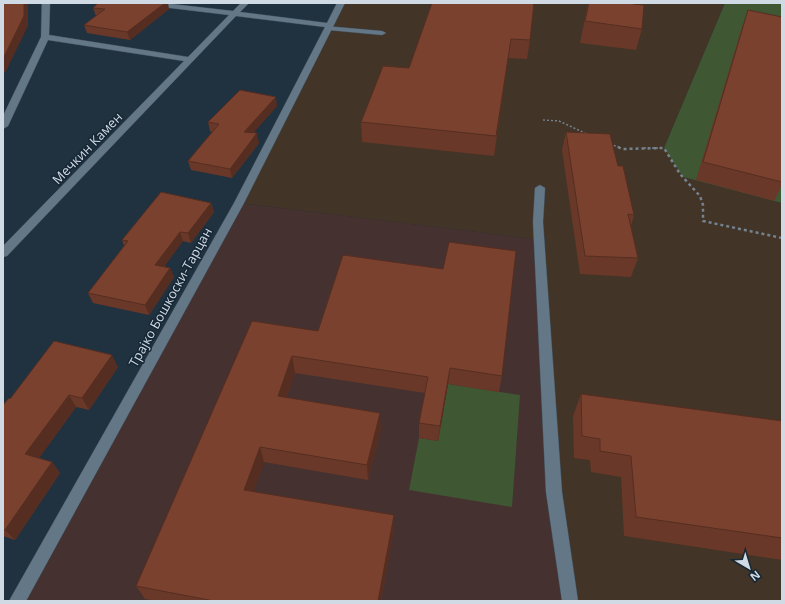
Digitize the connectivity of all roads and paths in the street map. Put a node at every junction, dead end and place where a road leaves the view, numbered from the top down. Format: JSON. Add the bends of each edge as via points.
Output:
{"nodes":[{"id":1,"x":46,"y":3,"type":"edge"},
{"id":2,"x":145,"y":3,"type":"edge"},
{"id":3,"x":245,"y":3,"type":"edge"},
{"id":4,"x":341,"y":3,"type":"edge"},
{"id":5,"x":187,"y":5,"type":"edge"},
{"id":6,"x":236,"y":13,"type":"junction"},
{"id":7,"x":328,"y":26,"type":"junction"},
{"id":8,"x":382,"y":33,"type":"dead end"},
{"id":9,"x":45,"y":37,"type":"junction"},
{"id":10,"x":190,"y":60,"type":"junction"},
{"id":11,"x":543,"y":120,"type":"dead end"},
{"id":12,"x":3,"y":126,"type":"edge"},
{"id":13,"x":594,"y":137,"type":"edge"},
{"id":14,"x":608,"y":143,"type":"edge"},
{"id":15,"x":540,"y":188,"type":"dead end"},
{"id":16,"x":782,"y":238,"type":"edge"},
{"id":17,"x":3,"y":253,"type":"edge"},
{"id":18,"x":17,"y":601,"type":"edge"},
{"id":19,"x":570,"y":601,"type":"edge"}],
"edges":[{"from":1,"to":9,"type":"street"},
{"from":2,"to":5,"type":"street"},
{"from":3,"to":6,"type":"street","name":"Мечкин Камен"},
{"from":4,"to":7,"type":"street","name":"Трајко Бошкоски-Тарцан"},
{"from":5,"to":6,"type":"street"},
{"from":6,"to":7,"type":"street"},
{"from":6,"to":10,"type":"street","name":"Мечкин Камен"},
{"from":7,"to":8,"type":"street"},
{"from":7,"to":18,"type":"street","name":"Трајко Бошкоски-Тарцан","via":[[239,203]]},
{"from":9,"to":10,"type":"street"},
{"from":9,"to":12,"type":"street"},
{"from":10,"to":17,"type":"street","name":"Мечкин Камен"},
{"from":11,"to":13,"type":"path","via":[[559,121]]},
{"from":14,"to":16,"type":"path","via":[[622,149],[664,148],[683,177],[700,195],[704,205],[703,221]]},
{"from":15,"to":19,"type":"street","via":[[538,222],[554,492]]}]}
